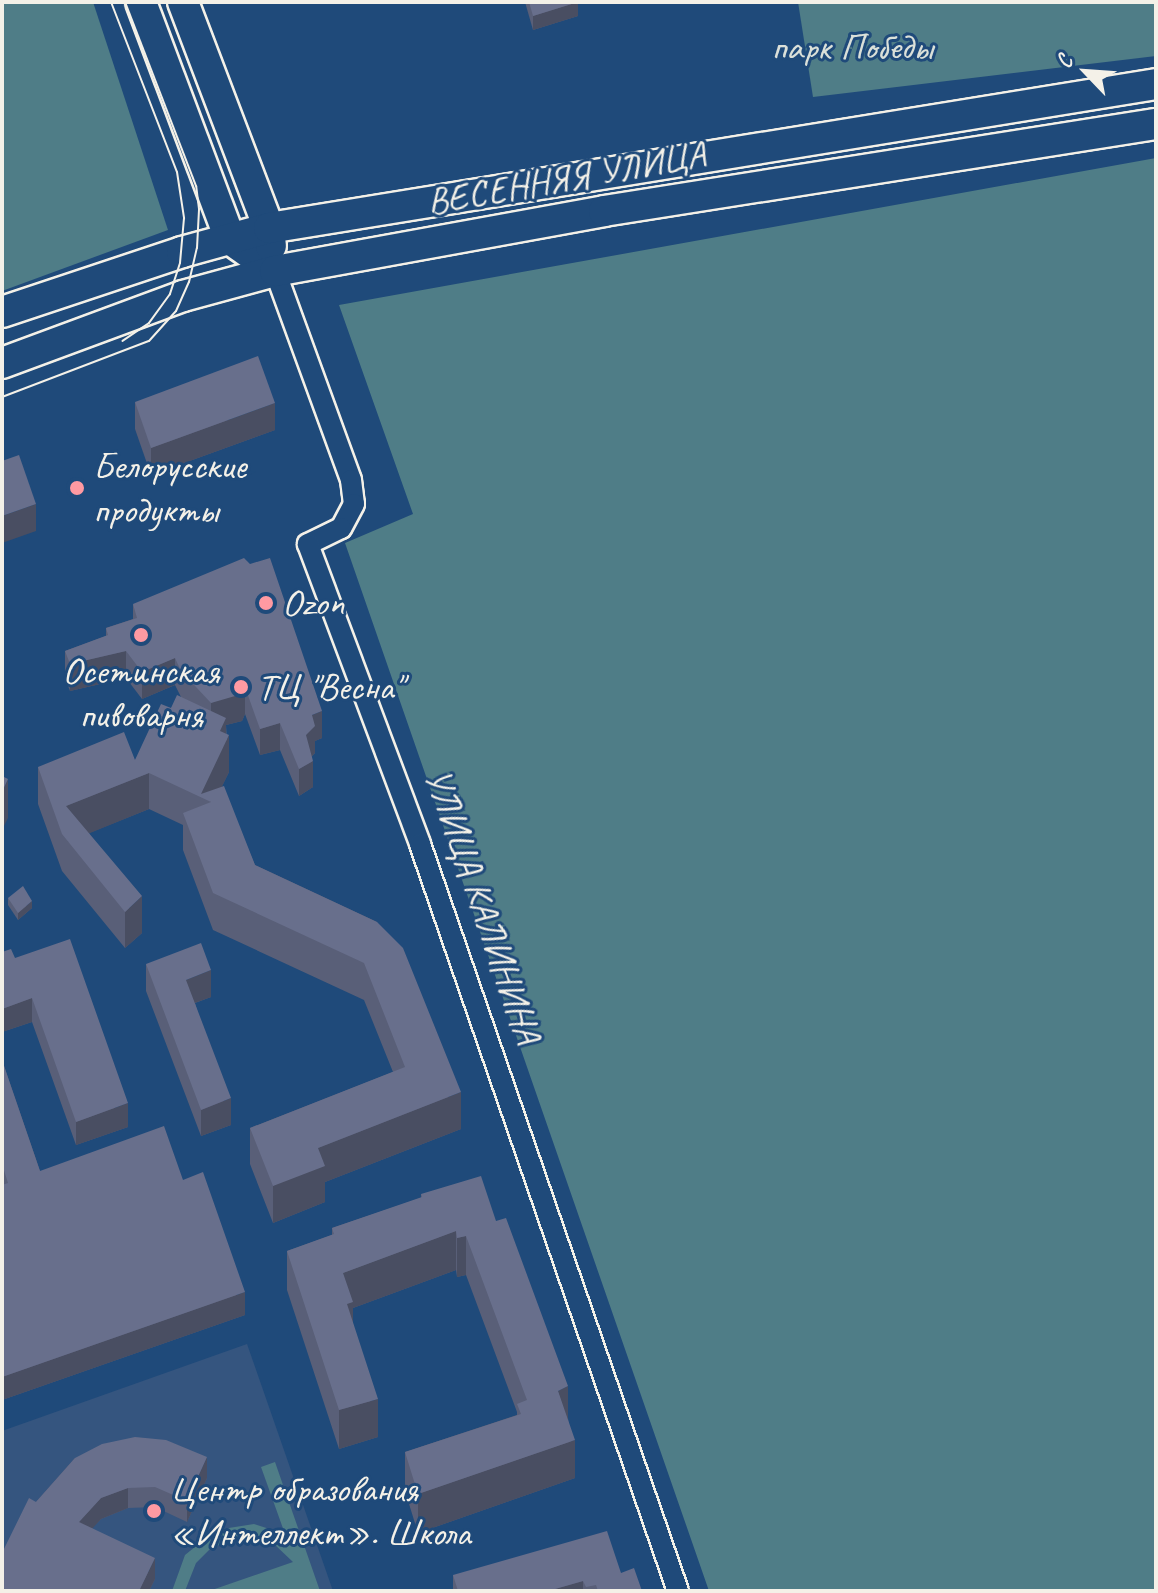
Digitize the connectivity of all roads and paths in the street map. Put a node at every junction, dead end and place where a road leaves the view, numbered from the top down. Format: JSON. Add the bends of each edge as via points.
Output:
{"nodes":[{"id":1,"x":141,"y":2,"type":"edge"},
{"id":2,"x":183,"y":2,"type":"edge"},
{"id":3,"x":1156,"y":84,"type":"edge"},
{"id":4,"x":1156,"y":124,"type":"edge"},
{"id":5,"x":269,"y":228,"type":"junction"},
{"id":6,"x":230,"y":239,"type":"junction"},
{"id":7,"x":275,"y":271,"type":"junction"},
{"id":8,"x":2,"y":312,"type":"edge"},
{"id":9,"x":2,"y":363,"type":"edge"},
{"id":10,"x":678,"y":1591,"type":"edge"}],
"edges":[{"from":1,"to":6,"type":"street"},
{"from":2,"to":5,"type":"street","name":"УЛИЦА КАЛИНИНА"},
{"from":3,"to":5,"type":"street","name":"ВЕСЕННЯЯ УЛИЦА"},
{"from":4,"to":7,"type":"street","name":"ВЕСЕННЯЯ УЛИЦА","via":[[604,211]]},
{"from":5,"to":6,"type":"street","name":"ВЕСЕННЯЯ УЛИЦА"},
{"from":5,"to":7,"type":"street","name":"УЛИЦА КАЛИНИНА"},
{"from":6,"to":7,"type":"street"},
{"from":6,"to":8,"type":"street","name":"ВЕСЕННЯЯ УЛИЦА"},
{"from":7,"to":9,"type":"street","name":"ВЕСЕННЯЯ УЛИЦА","via":[[183,296]]},
{"from":7,"to":10,"type":"street","name":"УЛИЦА КАЛИНИНА","via":[[353,492],[354,504],[341,528],[308,544],[420,844]]}]}
